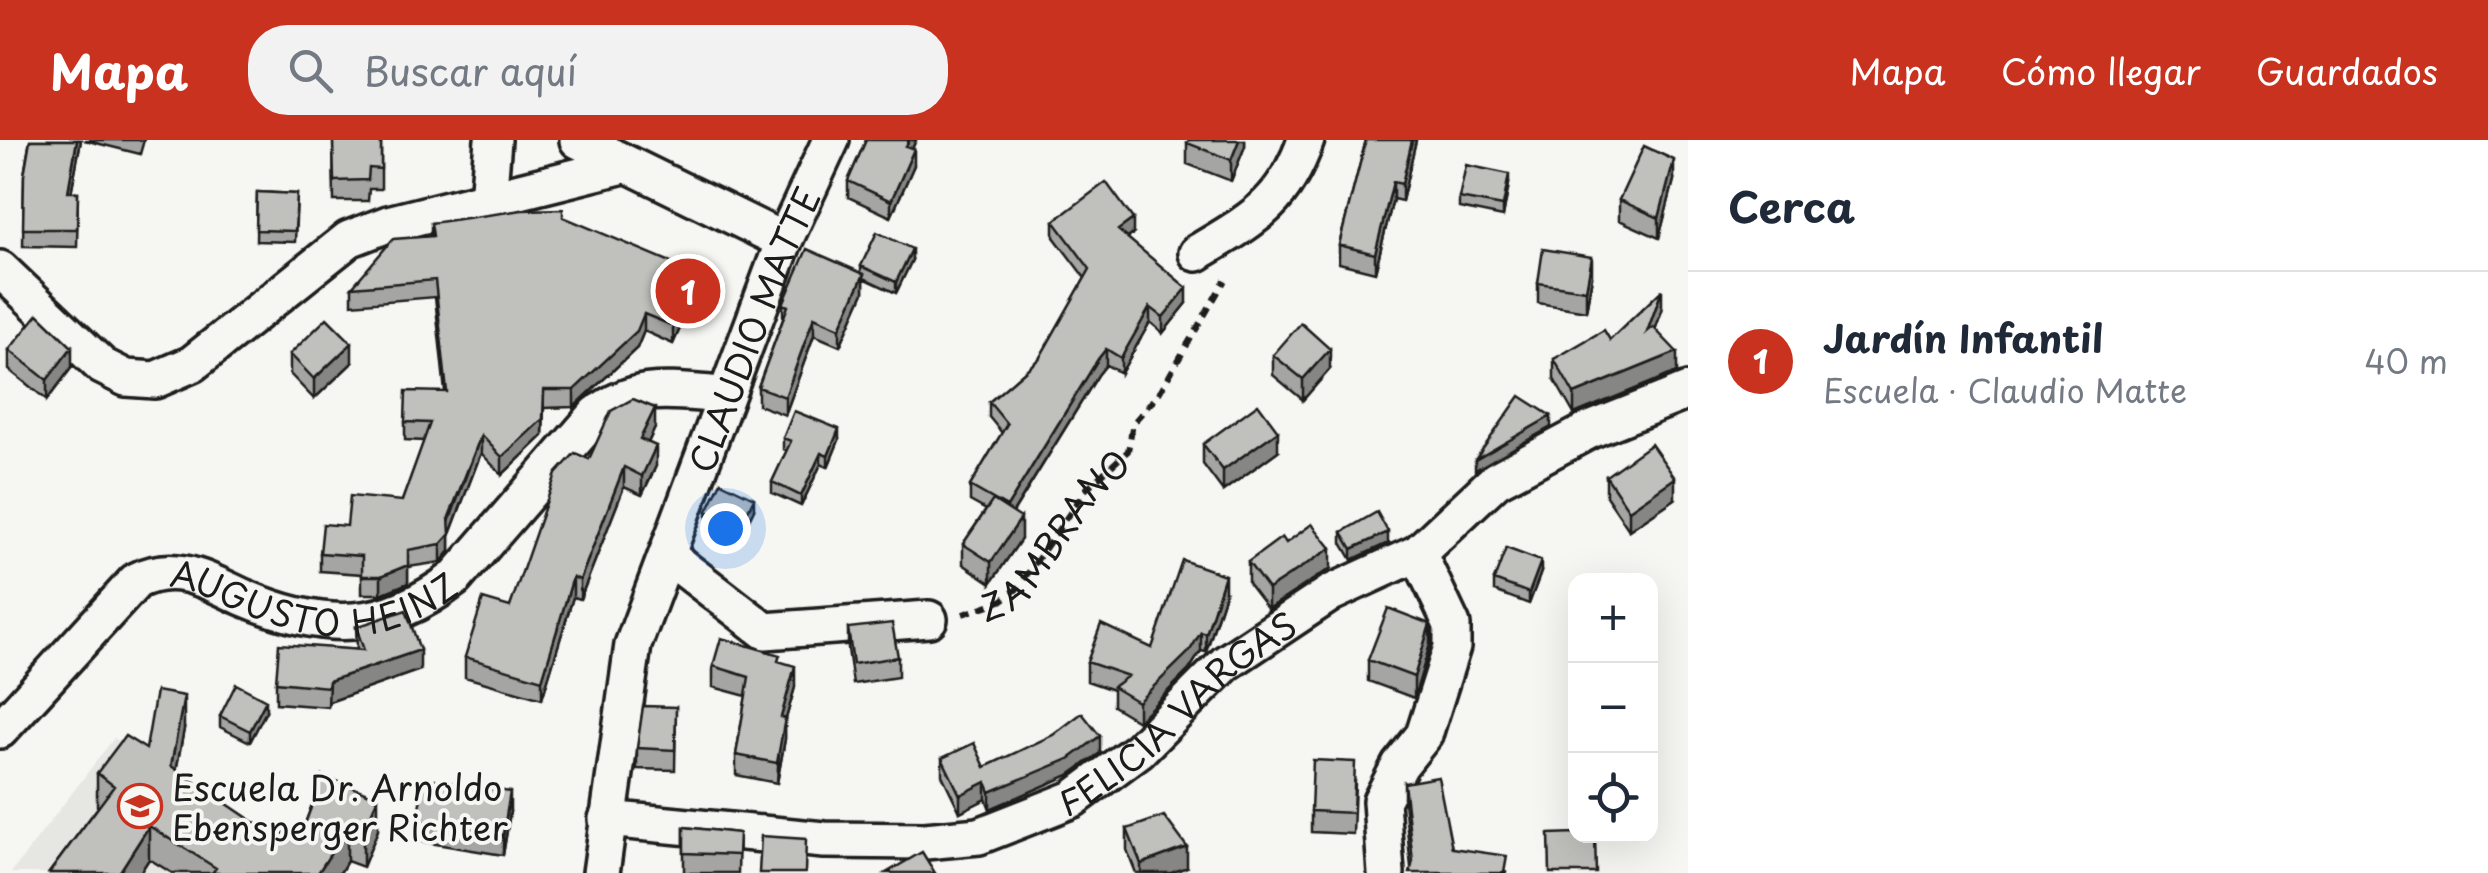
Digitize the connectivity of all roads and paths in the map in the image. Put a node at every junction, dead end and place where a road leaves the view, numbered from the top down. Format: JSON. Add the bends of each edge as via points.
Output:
{"nodes":[{"id":1,"x":493,"y":140,"type":"edge"},
{"id":2,"x":578,"y":140,"type":"edge"},
{"id":3,"x":830,"y":140,"type":"edge"},
{"id":4,"x":1306,"y":140,"type":"edge"},
{"id":5,"x":624,"y":164,"type":"junction"},
{"id":6,"x":488,"y":200,"type":"junction"},
{"id":7,"x":784,"y":241,"type":"junction"},
{"id":8,"x":1197,"y":253,"type":"dead end"},
{"id":9,"x":1233,"y":266,"type":"dead end"},
{"id":10,"x":0,"y":268,"type":"edge"},
{"id":11,"x":1688,"y":391,"type":"edge"},
{"id":12,"x":725,"y":395,"type":"junction"},
{"id":13,"x":1418,"y":552,"type":"junction"},
{"id":14,"x":668,"y":556,"type":"junction"},
{"id":15,"x":929,"y":620,"type":"joint"},
{"id":16,"x":0,"y":730,"type":"edge"},
{"id":17,"x":607,"y":819,"type":"junction"},
{"id":18,"x":601,"y":873,"type":"edge"},
{"id":19,"x":1386,"y":873,"type":"edge"}],
"edges":[{"from":1,"to":6,"type":"street"},
{"from":2,"to":5,"type":"street"},
{"from":3,"to":7,"type":"street","name":"CLAUDIO MATTE"},
{"from":4,"to":8,"type":"street","via":[[1279,196]]},
{"from":5,"to":6,"type":"street"},
{"from":5,"to":7,"type":"street"},
{"from":6,"to":10,"type":"street","via":[[350,240],[192,364],[155,380],[126,378],[102,366]]},
{"from":7,"to":12,"type":"street","name":"CLAUDIO MATTE"},
{"from":9,"to":15,"type":"path","name":"ZAMBRANO","via":[[1158,395],[1133,423],[1128,451],[1086,488],[1031,573],[1001,601]]},
{"from":11,"to":13,"type":"street","name":"FELICIA VARGAS","via":[[1590,430],[1496,480]]},
{"from":12,"to":14,"type":"street","name":"CLAUDIO MATTE"},
{"from":12,"to":16,"type":"street","name":"AUGUSTO HEINZ","via":[[646,390],[621,396],[596,414],[455,578],[382,618],[356,624],[307,618],[196,576],[149,574]]},
{"from":13,"to":17,"type":"street","name":"FELICIA VARGAS","via":[[1332,593],[1226,663],[1139,750],[1073,799],[978,836],[824,840]]},
{"from":13,"to":19,"type":"street","via":[[1452,626],[1452,646],[1424,735],[1381,801]]},
{"from":14,"to":15,"type":"street","name":"ZAMBRANO","via":[[765,631]]},
{"from":14,"to":17,"type":"street","name":"CLAUDIO MATTE","via":[[633,646]]},
{"from":17,"to":18,"type":"street","name":"CLAUDIO MATTE"}]}
